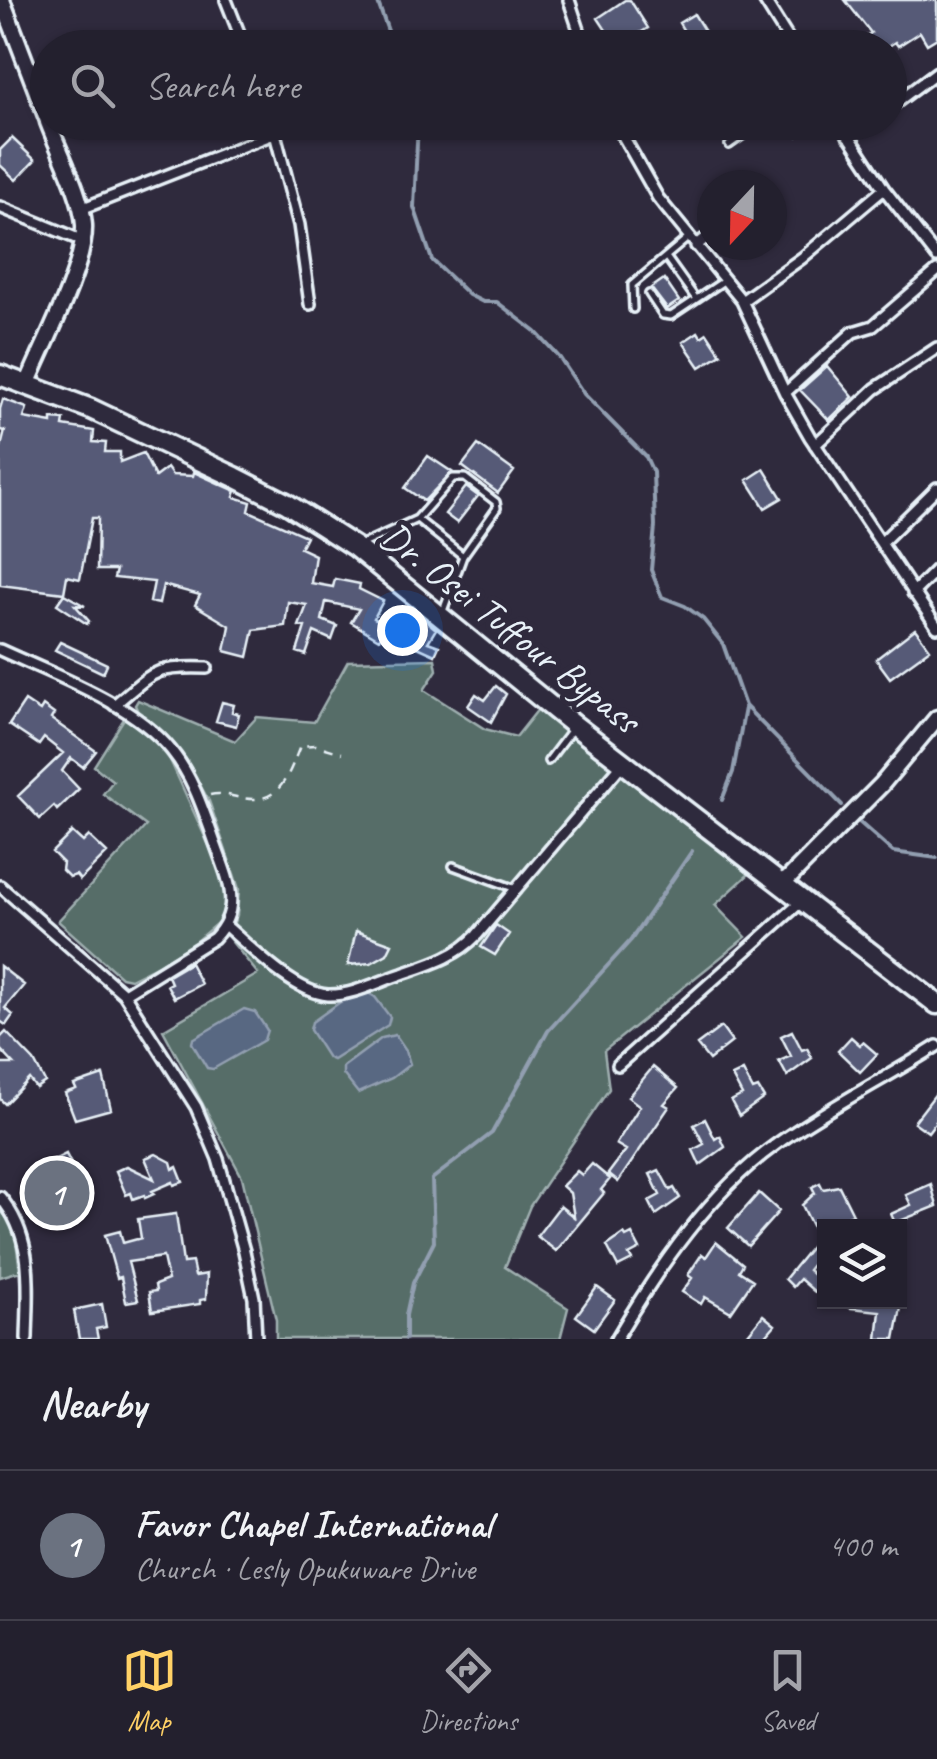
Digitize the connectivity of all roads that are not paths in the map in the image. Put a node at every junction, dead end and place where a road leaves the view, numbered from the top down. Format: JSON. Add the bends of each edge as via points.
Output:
{"nodes":[{"id":1,"x":2,"y":0,"type":"edge"},
{"id":2,"x":226,"y":0,"type":"edge"},
{"id":3,"x":569,"y":0,"type":"edge"},
{"id":4,"x":764,"y":0,"type":"edge"},
{"id":5,"x":238,"y":30,"type":"edge"},
{"id":6,"x":579,"y":30,"type":"edge"},
{"id":7,"x":783,"y":30,"type":"edge"},
{"id":8,"x":937,"y":72,"type":"edge"},
{"id":9,"x":30,"y":74,"type":"edge"},
{"id":10,"x":907,"y":94,"type":"edge"},
{"id":11,"x":55,"y":140,"type":"edge"},
{"id":12,"x":245,"y":140,"type":"edge"},
{"id":13,"x":277,"y":140,"type":"edge"},
{"id":14,"x":625,"y":140,"type":"edge"},
{"id":15,"x":735,"y":140,"type":"edge"},
{"id":16,"x":851,"y":140,"type":"edge"},
{"id":17,"x":728,"y":145,"type":"dead end"},
{"id":18,"x":884,"y":189,"type":"junction"},
{"id":19,"x":0,"y":207,"type":"edge"},
{"id":20,"x":81,"y":209,"type":"junction"},
{"id":21,"x":697,"y":240,"type":"edge"},
{"id":22,"x":82,"y":242,"type":"junction"},
{"id":23,"x":693,"y":242,"type":"junction"},
{"id":24,"x":666,"y":257,"type":"junction"},
{"id":25,"x":937,"y":257,"type":"edge"},
{"id":26,"x":937,"y":270,"type":"edge"},
{"id":27,"x":725,"y":280,"type":"junction"},
{"id":28,"x":648,"y":294,"type":"dead end"},
{"id":29,"x":696,"y":300,"type":"junction"},
{"id":30,"x":742,"y":301,"type":"junction"},
{"id":31,"x":310,"y":304,"type":"dead end"},
{"id":32,"x":633,"y":309,"type":"dead end"},
{"id":33,"x":937,"y":348,"type":"edge"},
{"id":34,"x":0,"y":374,"type":"edge"},
{"id":35,"x":27,"y":385,"type":"junction"},
{"id":36,"x":784,"y":393,"type":"junction"},
{"id":37,"x":815,"y":445,"type":"junction"},
{"id":38,"x":937,"y":488,"type":"edge"},
{"id":39,"x":417,"y":518,"type":"junction"},
{"id":40,"x":881,"y":543,"type":"junction"},
{"id":41,"x":355,"y":547,"type":"junction"},
{"id":42,"x":463,"y":556,"type":"junction"},
{"id":43,"x":937,"y":569,"type":"edge"},
{"id":44,"x":914,"y":594,"type":"junction"},
{"id":45,"x":441,"y":617,"type":"junction"},
{"id":46,"x":937,"y":627,"type":"edge"},
{"id":47,"x":0,"y":650,"type":"edge"},
{"id":48,"x":206,"y":668,"type":"dead end"},
{"id":49,"x":114,"y":705,"type":"junction"},
{"id":50,"x":937,"y":718,"type":"edge"},
{"id":51,"x":574,"y":725,"type":"junction"},
{"id":52,"x":548,"y":761,"type":"dead end"},
{"id":53,"x":624,"y":762,"type":"junction"},
{"id":54,"x":454,"y":866,"type":"dead end"},
{"id":55,"x":0,"y":886,"type":"edge"},
{"id":56,"x":781,"y":886,"type":"junction"},
{"id":57,"x":516,"y":889,"type":"junction"},
{"id":58,"x":801,"y":902,"type":"junction"},
{"id":59,"x":226,"y":926,"type":"junction"},
{"id":60,"x":124,"y":994,"type":"junction"},
{"id":61,"x":937,"y":1004,"type":"edge"},
{"id":62,"x":937,"y":1046,"type":"edge"},
{"id":63,"x":618,"y":1065,"type":"dead end"},
{"id":64,"x":0,"y":1196,"type":"edge"},
{"id":65,"x":27,"y":1339,"type":"edge"},
{"id":66,"x":256,"y":1339,"type":"edge"},
{"id":67,"x":616,"y":1339,"type":"edge"}],
"edges":[{"from":1,"to":9,"type":"street"},
{"from":2,"to":5,"type":"street"},
{"from":3,"to":6,"type":"street"},
{"from":4,"to":7,"type":"street"},
{"from":8,"to":10,"type":"street"},
{"from":11,"to":20,"type":"street"},
{"from":12,"to":20,"type":"street"},
{"from":13,"to":31,"type":"street"},
{"from":14,"to":23,"type":"street"},
{"from":15,"to":17,"type":"lane"},
{"from":16,"to":18,"type":"street"},
{"from":18,"to":25,"type":"street"},
{"from":18,"to":30,"type":"street"},
{"from":19,"to":22,"type":"street"},
{"from":20,"to":22,"type":"street"},
{"from":21,"to":23,"type":"street"},
{"from":22,"to":35,"type":"street"},
{"from":23,"to":24,"type":"lane"},
{"from":23,"to":27,"type":"street"},
{"from":24,"to":29,"type":"lane"},
{"from":24,"to":32,"type":"lane","via":[[632,285]]},
{"from":26,"to":36,"type":"street"},
{"from":27,"to":29,"type":"lane"},
{"from":27,"to":30,"type":"street"},
{"from":28,"to":29,"type":"lane","via":[[666,316]]},
{"from":30,"to":36,"type":"street"},
{"from":33,"to":37,"type":"street","via":[[875,389]]},
{"from":34,"to":35,"type":"highway","name":"Dr. Osei Tuffour Bypass"},
{"from":35,"to":41,"type":"highway","name":"Dr. Osei Tuffour Bypass","via":[[235,476]]},
{"from":36,"to":37,"type":"street"},
{"from":37,"to":40,"type":"street"},
{"from":38,"to":40,"type":"street"},
{"from":39,"to":41,"type":"lane"},
{"from":39,"to":42,"type":"lane"},
{"from":39,"to":42,"type":"lane","via":[[459,476],[496,502]]},
{"from":40,"to":44,"type":"street"},
{"from":41,"to":45,"type":"highway","name":"Dr. Osei Tuffour Bypass"},
{"from":42,"to":45,"type":"lane"},
{"from":43,"to":44,"type":"street"},
{"from":44,"to":46,"type":"street"},
{"from":45,"to":51,"type":"highway","name":"Dr. Osei Tuffour Bypass"},
{"from":47,"to":49,"type":"street"},
{"from":48,"to":49,"type":"street","via":[[168,666]]},
{"from":49,"to":59,"type":"street","via":[[173,752],[199,799],[231,887]]},
{"from":50,"to":56,"type":"street"},
{"from":51,"to":52,"type":"lane"},
{"from":51,"to":53,"type":"highway","name":"Dr. Osei Tuffour Bypass"},
{"from":53,"to":56,"type":"highway","name":"Dr. Osei Tuffour Bypass"},
{"from":53,"to":57,"type":"street"},
{"from":54,"to":57,"type":"lane"},
{"from":55,"to":60,"type":"street"},
{"from":56,"to":58,"type":"highway","name":"Dr. Osei Tuffour Bypass"},
{"from":57,"to":59,"type":"street","via":[[452,956],[332,995],[297,983]]},
{"from":58,"to":61,"type":"highway","name":"Dr. Osei Tuffour Bypass"},
{"from":58,"to":63,"type":"street"},
{"from":59,"to":60,"type":"street"},
{"from":60,"to":66,"type":"street","via":[[213,1146],[244,1251]]},
{"from":62,"to":67,"type":"street","via":[[754,1162],[705,1212]]},
{"from":64,"to":65,"type":"street","via":[[24,1236]]}]}
